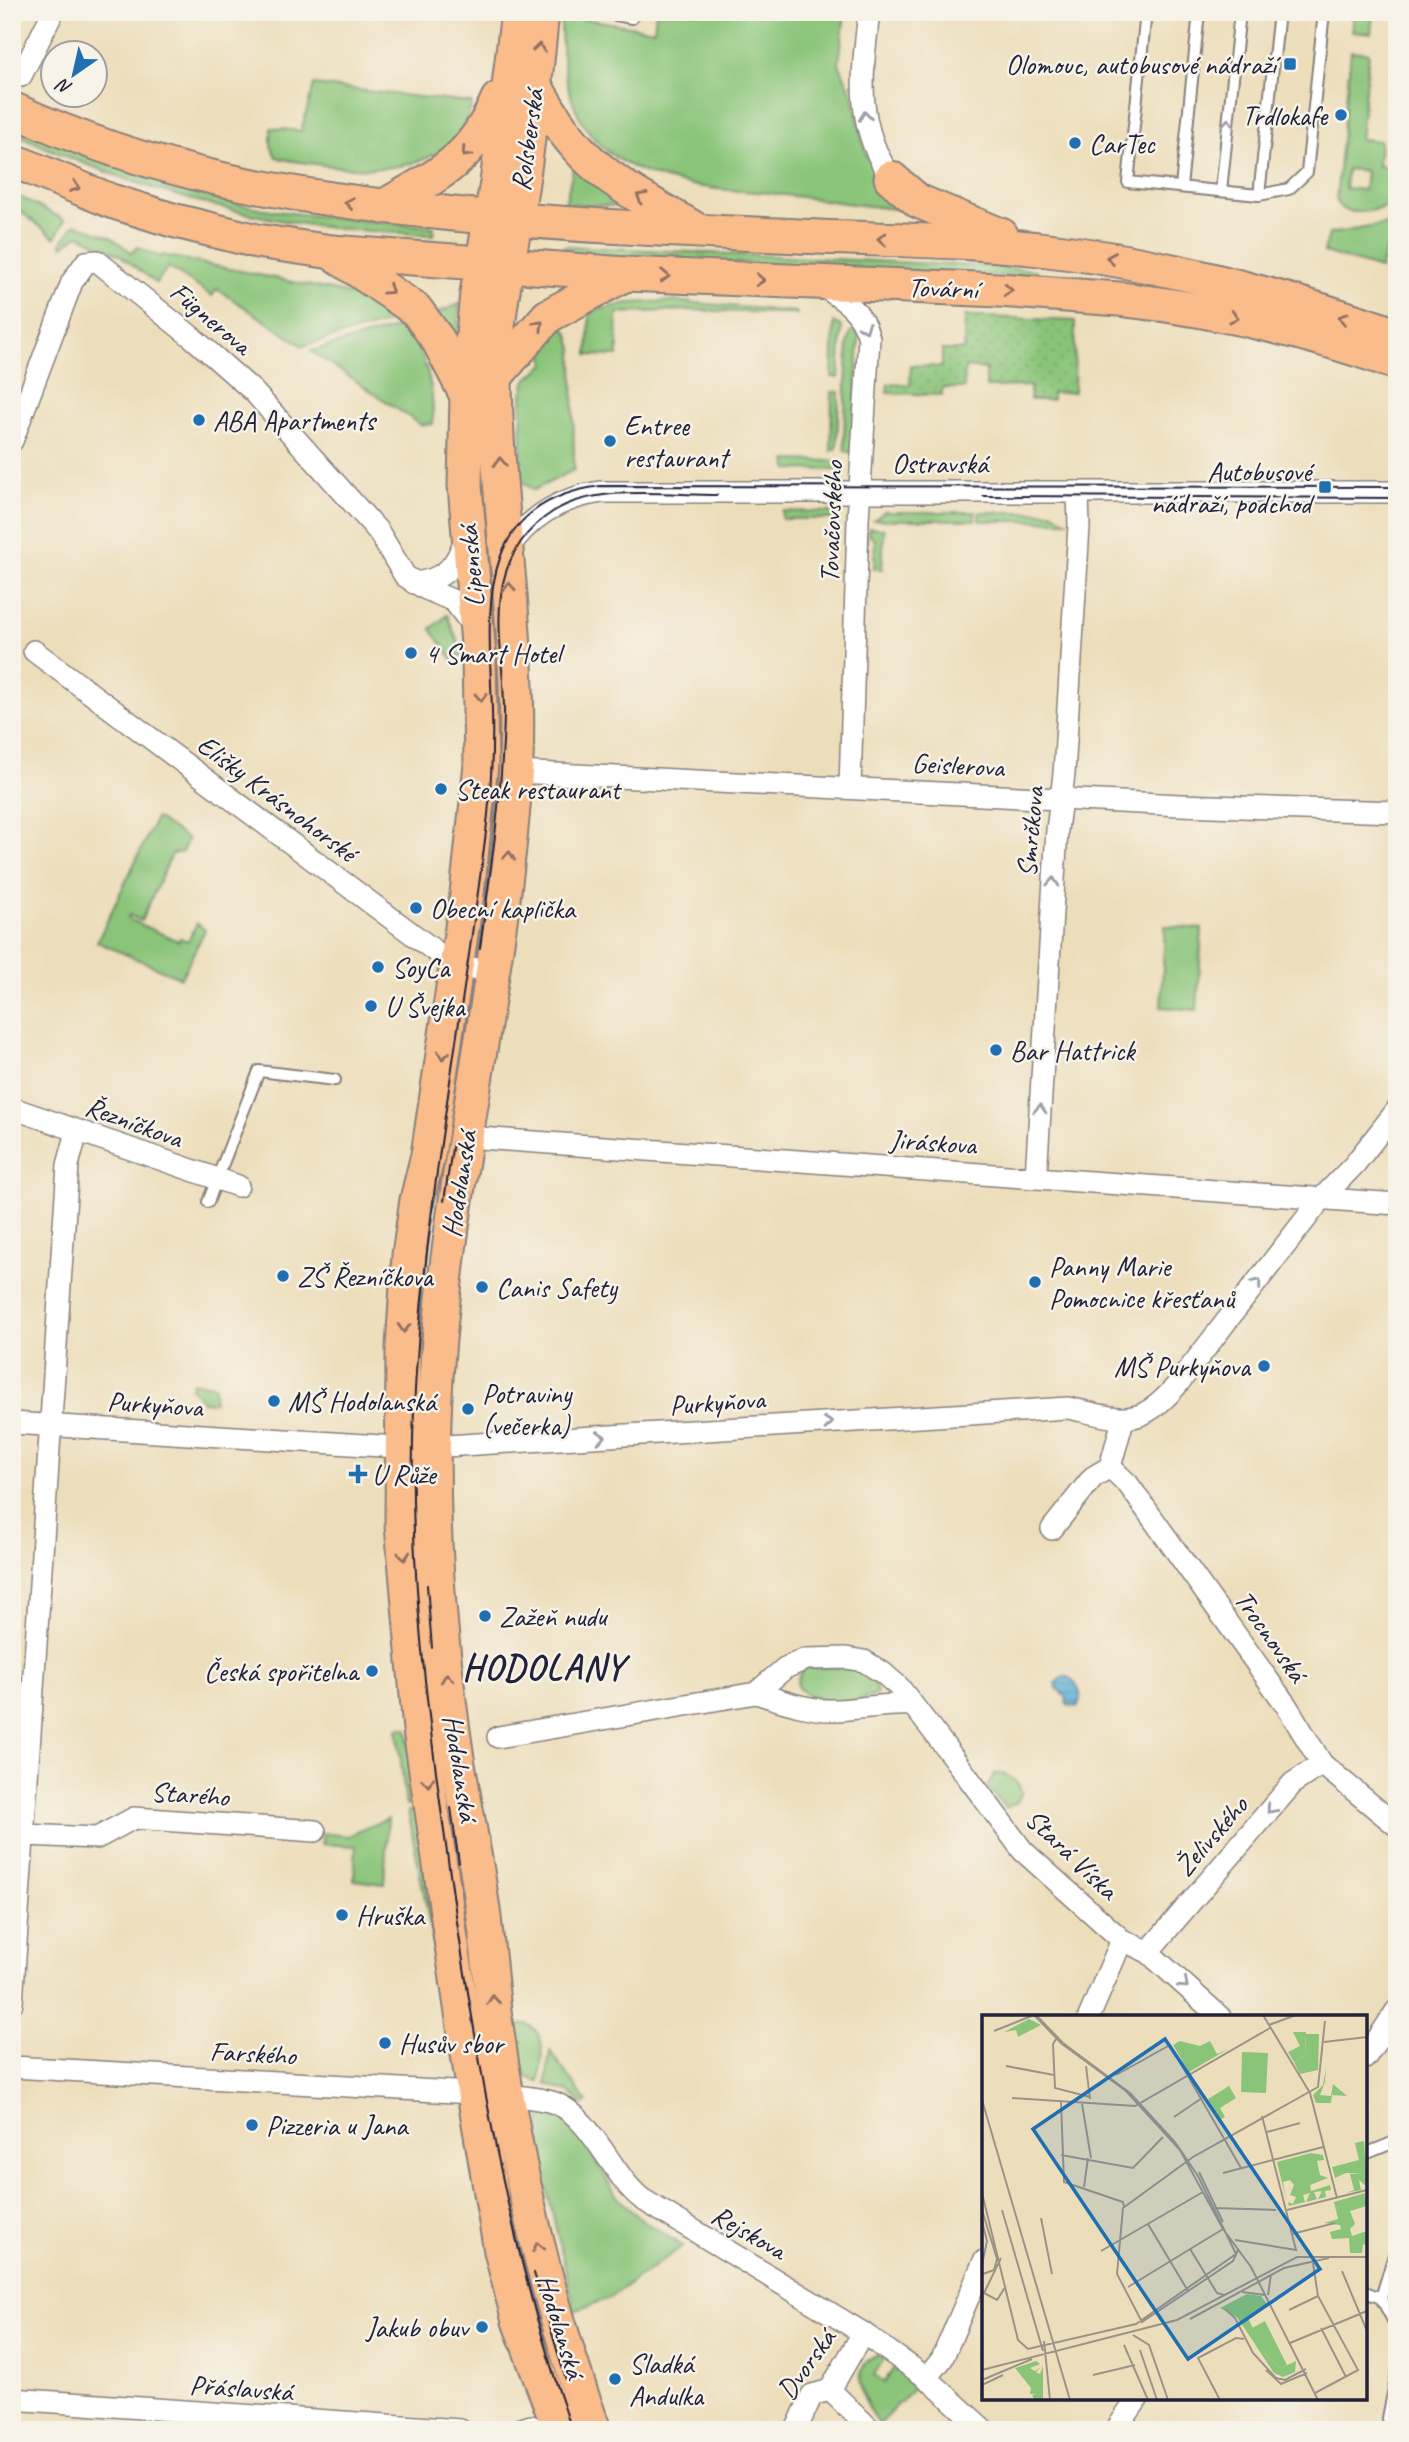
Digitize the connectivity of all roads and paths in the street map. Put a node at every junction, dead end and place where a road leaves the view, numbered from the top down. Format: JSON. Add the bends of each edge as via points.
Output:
{"nodes":[{"id":1,"x":53,"y":12,"type":"edge"},
{"id":2,"x":518,"y":12,"type":"edge"},
{"id":3,"x":542,"y":12,"type":"edge"},
{"id":4,"x":600,"y":12,"type":"edge"},
{"id":5,"x":633,"y":12,"type":"edge"},
{"id":6,"x":869,"y":12,"type":"edge"},
{"id":7,"x":1146,"y":12,"type":"edge"},
{"id":8,"x":1199,"y":12,"type":"edge"},
{"id":9,"x":1240,"y":12,"type":"edge"},
{"id":10,"x":1279,"y":12,"type":"edge"},
{"id":11,"x":1324,"y":12,"type":"edge"},
{"id":12,"x":21,"y":76,"type":"dead end"},
{"id":13,"x":523,"y":78,"type":"junction"},
{"id":14,"x":12,"y":109,"type":"edge"},
{"id":15,"x":12,"y":160,"type":"edge"},
{"id":16,"x":891,"y":177,"type":"joint"},
{"id":17,"x":1181,"y":187,"type":"junction"},
{"id":18,"x":1221,"y":191,"type":"junction"},
{"id":19,"x":1259,"y":195,"type":"junction"},
{"id":20,"x":383,"y":207,"type":"junction"},
{"id":21,"x":503,"y":219,"type":"junction"},
{"id":22,"x":700,"y":232,"type":"junction"},
{"id":23,"x":1036,"y":248,"type":"junction"},
{"id":24,"x":332,"y":252,"type":"junction"},
{"id":25,"x":626,"y":274,"type":"junction"},
{"id":26,"x":489,"y":275,"type":"junction"},
{"id":27,"x":817,"y":283,"type":"junction"},
{"id":28,"x":1397,"y":335,"type":"edge"},
{"id":29,"x":1397,"y":363,"type":"edge"},
{"id":30,"x":495,"y":377,"type":"junction"},
{"id":31,"x":20,"y":395,"type":"edge"},
{"id":32,"x":467,"y":396,"type":"junction"},
{"id":33,"x":12,"y":442,"type":"edge"},
{"id":34,"x":860,"y":490,"type":"junction"},
{"id":35,"x":1078,"y":492,"type":"junction"},
{"id":36,"x":1397,"y":492,"type":"edge"},
{"id":37,"x":468,"y":531,"type":"junction"},
{"id":38,"x":505,"y":553,"type":"junction"},
{"id":39,"x":414,"y":583,"type":"junction"},
{"id":40,"x":477,"y":631,"type":"junction"},
{"id":41,"x":34,"y":651,"type":"dead end"},
{"id":42,"x":516,"y":772,"type":"junction"},
{"id":43,"x":850,"y":788,"type":"junction"},
{"id":44,"x":1061,"y":798,"type":"junction"},
{"id":45,"x":1397,"y":812,"type":"edge"},
{"id":46,"x":456,"y":963,"type":"junction"},
{"id":47,"x":494,"y":972,"type":"junction"},
{"id":48,"x":335,"y":1080,"type":"dead end"},
{"id":49,"x":12,"y":1108,"type":"edge"},
{"id":50,"x":1397,"y":1110,"type":"edge"},
{"id":51,"x":77,"y":1132,"type":"junction"},
{"id":52,"x":466,"y":1137,"type":"junction"},
{"id":53,"x":1036,"y":1177,"type":"junction"},
{"id":54,"x":214,"y":1181,"type":"junction"},
{"id":55,"x":237,"y":1186,"type":"dead end"},
{"id":56,"x":1322,"y":1198,"type":"junction"},
{"id":57,"x":208,"y":1202,"type":"dead end"},
{"id":58,"x":1397,"y":1204,"type":"edge"},
{"id":59,"x":1123,"y":1420,"type":"junction"},
{"id":60,"x":12,"y":1423,"type":"edge"},
{"id":61,"x":51,"y":1425,"type":"junction"},
{"id":62,"x":402,"y":1447,"type":"junction"},
{"id":63,"x":435,"y":1447,"type":"junction"},
{"id":64,"x":1110,"y":1467,"type":"junction"},
{"id":65,"x":1052,"y":1529,"type":"dead end"},
{"id":66,"x":756,"y":1693,"type":"junction"},
{"id":67,"x":912,"y":1705,"type":"junction"},
{"id":68,"x":498,"y":1737,"type":"dead end"},
{"id":69,"x":1322,"y":1764,"type":"junction"},
{"id":70,"x":1397,"y":1826,"type":"edge"},
{"id":71,"x":315,"y":1831,"type":"dead end"},
{"id":72,"x":23,"y":1835,"type":"junction"},
{"id":73,"x":1122,"y":1940,"type":"junction"},
{"id":74,"x":1149,"y":1952,"type":"junction"},
{"id":75,"x":12,"y":2003,"type":"edge"},
{"id":76,"x":1397,"y":2010,"type":"edge"},
{"id":77,"x":1089,"y":2015,"type":"edge"},
{"id":78,"x":1218,"y":2015,"type":"edge"},
{"id":79,"x":1367,"y":2055,"type":"edge"},
{"id":80,"x":12,"y":2067,"type":"edge"},
{"id":81,"x":491,"y":2094,"type":"junction"},
{"id":82,"x":1397,"y":2141,"type":"edge"},
{"id":83,"x":1367,"y":2153,"type":"edge"},
{"id":84,"x":1397,"y":2245,"type":"edge"},
{"id":85,"x":982,"y":2266,"type":"edge"},
{"id":86,"x":1367,"y":2293,"type":"edge"},
{"id":87,"x":1381,"y":2298,"type":"junction"},
{"id":88,"x":1397,"y":2328,"type":"edge"},
{"id":89,"x":863,"y":2333,"type":"junction"},
{"id":90,"x":1397,"y":2373,"type":"edge"},
{"id":91,"x":927,"y":2378,"type":"junction"},
{"id":92,"x":830,"y":2390,"type":"junction"},
{"id":93,"x":15,"y":2400,"type":"edge"},
{"id":94,"x":1137,"y":2400,"type":"edge"},
{"id":95,"x":536,"y":2428,"type":"edge"},
{"id":96,"x":460,"y":2430,"type":"edge"},
{"id":97,"x":594,"y":2430,"type":"edge"},
{"id":98,"x":796,"y":2430,"type":"edge"},
{"id":99,"x":871,"y":2430,"type":"edge"},
{"id":100,"x":984,"y":2430,"type":"edge"},
{"id":101,"x":1116,"y":2430,"type":"edge"},
{"id":102,"x":1389,"y":2430,"type":"edge"}],
"edges":[{"from":1,"to":12,"type":"street"},
{"from":2,"to":13,"type":"main road"},
{"from":13,"to":3,"type":"main road","name":"Rolsberská","one_way":true},
{"from":4,"to":5,"type":"lane","via":[[632,18]]},
{"from":16,"to":6,"type":"street","one_way":true,"via":[[866,126],[863,63]]},
{"from":7,"to":17,"type":"lane","via":[[1128,182]]},
{"from":8,"to":17,"type":"lane"},
{"from":18,"to":9,"type":"lane","one_way":true},
{"from":10,"to":19,"type":"lane"},
{"from":11,"to":19,"type":"lane","via":[[1307,172],[1289,189]]},
{"from":13,"to":20,"type":"main road","one_way":true,"via":[[469,151]]},
{"from":13,"to":21,"type":"main road"},
{"from":22,"to":13,"type":"main road","one_way":true,"via":[[591,164]]},
{"from":20,"to":14,"type":"main road","one_way":true,"via":[[262,190],[187,173],[108,148]]},
{"from":15,"to":24,"type":"main road","one_way":true,"via":[[111,201],[172,220],[257,241]]},
{"from":16,"to":23,"type":"main road","via":[[910,195],[947,215]]},
{"from":17,"to":18,"type":"lane"},
{"from":18,"to":19,"type":"lane"},
{"from":20,"to":21,"type":"main road"},
{"from":21,"to":22,"type":"main road","name":"Tovární"},
{"from":21,"to":26,"type":"main road"},
{"from":23,"to":22,"type":"main road","name":"Tovární","one_way":true},
{"from":28,"to":23,"type":"main road","name":"Tovární","one_way":true,"via":[[1162,268]]},
{"from":24,"to":26,"type":"main road"},
{"from":24,"to":32,"type":"main road","one_way":true,"via":[[416,310],[438,340]]},
{"from":25,"to":26,"type":"main road","name":"Tovární"},
{"from":25,"to":27,"type":"main road","name":"Tovární","one_way":true},
{"from":30,"to":25,"type":"main road","one_way":true,"via":[[548,316]]},
{"from":26,"to":30,"type":"main road","name":"Lipenská","via":[[501,307]]},
{"from":26,"to":32,"type":"main road","name":"Lipenská"},
{"from":27,"to":29,"type":"main road","name":"Tovární","one_way":true,"via":[[1148,302],[1286,328]]},
{"from":27,"to":34,"type":"street","name":"Tovačovského","one_way":true,"via":[[853,306],[869,338]]},
{"from":38,"to":30,"type":"main road","name":"Lipenská","one_way":true},
{"from":31,"to":33,"type":"street","name":"Fügnerova"},
{"from":31,"to":39,"type":"street","name":"Fügnerova","via":[[76,273],[86,262],[97,261],[253,391],[378,531]]},
{"from":32,"to":37,"type":"main road","name":"Lipenská"},
{"from":34,"to":35,"type":"street","name":"Ostravská"},
{"from":34,"to":38,"type":"street","name":"Ostravská","via":[[588,494],[539,514]]},
{"from":34,"to":43,"type":"street","name":"Tovačovského"},
{"from":35,"to":36,"type":"street","name":"Ostravská"},
{"from":35,"to":44,"type":"street","name":"Smrčkova"},
{"from":37,"to":39,"type":"street","via":[[451,569],[435,580]]},
{"from":37,"to":40,"type":"main road","name":"Lipenská"},
{"from":42,"to":38,"type":"main road","name":"Lipenská","one_way":true},
{"from":39,"to":40,"type":"street","name":"Fügnerova","via":[[454,601]]},
{"from":40,"to":46,"type":"main road","name":"Lipenská","one_way":true,"via":[[481,764]]},
{"from":41,"to":46,"type":"street","name":"Elišky Krásnohorské"},
{"from":42,"to":43,"type":"street","name":"Geislerova"},
{"from":47,"to":42,"type":"main road","name":"Lipenská","one_way":true},
{"from":43,"to":44,"type":"street","name":"Geislerova"},
{"from":44,"to":45,"type":"street","name":"Geislerova"},
{"from":53,"to":44,"type":"street","name":"Smrčkova","one_way":true},
{"from":46,"to":47,"type":"street","name":"Elišky Krásnohorské"},
{"from":46,"to":62,"type":"main road","name":"Lipenská","one_way":true,"via":[[410,1255]]},
{"from":47,"to":52,"type":"main road","name":"Hodolanská"},
{"from":48,"to":54,"type":"lane","via":[[259,1071]]},
{"from":49,"to":51,"type":"street","name":"Řezníčkova"},
{"from":50,"to":56,"type":"street"},
{"from":51,"to":54,"type":"street","name":"Řezníčkova"},
{"from":51,"to":61,"type":"street","via":[[68,1165]]},
{"from":52,"to":53,"type":"street","name":"Jiráskova"},
{"from":52,"to":63,"type":"main road","name":"Hodolanská","via":[[444,1279]]},
{"from":53,"to":56,"type":"street","name":"Jiráskova"},
{"from":54,"to":55,"type":"street","name":"Řezníčkova"},
{"from":54,"to":57,"type":"lane"},
{"from":56,"to":58,"type":"street","name":"Jiráskova"},
{"from":59,"to":56,"type":"street","one_way":true,"via":[[1156,1407],[1177,1385]]},
{"from":63,"to":59,"type":"street","name":"Purkyňova","one_way":true,"via":[[1068,1408]]},
{"from":59,"to":64,"type":"street"},
{"from":60,"to":61,"type":"street","name":"Purkyňova"},
{"from":61,"to":62,"type":"street","name":"Purkyňova"},
{"from":61,"to":72,"type":"street"},
{"from":62,"to":63,"type":"street","name":"Purkyňova"},
{"from":62,"to":81,"type":"main road","name":"Lipenská","one_way":true,"via":[[402,1525],[420,1730]]},
{"from":81,"to":63,"type":"main road","name":"Hodolanská","one_way":true,"via":[[486,1932],[448,1687],[436,1563]]},
{"from":64,"to":65,"type":"street","via":[[1093,1477]]},
{"from":64,"to":69,"type":"street","name":"Trocnovská","via":[[1152,1517],[1286,1705]]},
{"from":66,"to":67,"type":"street","name":"Stará Víska","via":[[835,1710]]},
{"from":66,"to":67,"type":"street","name":"Stará Víska","via":[[792,1664],[846,1658],[864,1661],[883,1673]]},
{"from":66,"to":68,"type":"street","name":"Stará Víska"},
{"from":67,"to":73,"type":"street","name":"Stará Víska","via":[[1023,1851]]},
{"from":69,"to":70,"type":"street","name":"Trocnovská"},
{"from":69,"to":74,"type":"street","name":"Želivského","one_way":true,"via":[[1293,1783]]},
{"from":71,"to":72,"type":"street","name":"Starého","via":[[134,1818],[97,1838]]},
{"from":72,"to":75,"type":"street"},
{"from":73,"to":74,"type":"street","name":"Stará Víska"},
{"from":73,"to":77,"type":"street"},
{"from":74,"to":78,"type":"street","name":"Stará Víska","one_way":true},
{"from":76,"to":79,"type":"street"},
{"from":80,"to":81,"type":"street","name":"Farského"},
{"from":81,"to":89,"type":"street","name":"Rejskova","via":[[554,2103],[567,2110],[642,2199]]},
{"from":81,"to":95,"type":"main road","via":[[508,2281]]},
{"from":97,"to":81,"type":"main road","name":"Hodolanská","one_way":true},
{"from":82,"to":83,"type":"lane"},
{"from":84,"to":87,"type":"lane"},
{"from":85,"to":91,"type":"street","via":[[942,2359]]},
{"from":86,"to":87,"type":"lane"},
{"from":87,"to":88,"type":"lane"},
{"from":89,"to":91,"type":"street","name":"Rejskova"},
{"from":89,"to":92,"type":"street","name":"Dvorská"},
{"from":90,"to":102,"type":"lane"},
{"from":91,"to":100,"type":"street","name":"Rejskova"},
{"from":92,"to":98,"type":"street","name":"Dvorská","via":[[812,2395]]},
{"from":92,"to":99,"type":"street"},
{"from":93,"to":96,"type":"street","name":"Přáslavská"},
{"from":94,"to":101,"type":"street"}]}
